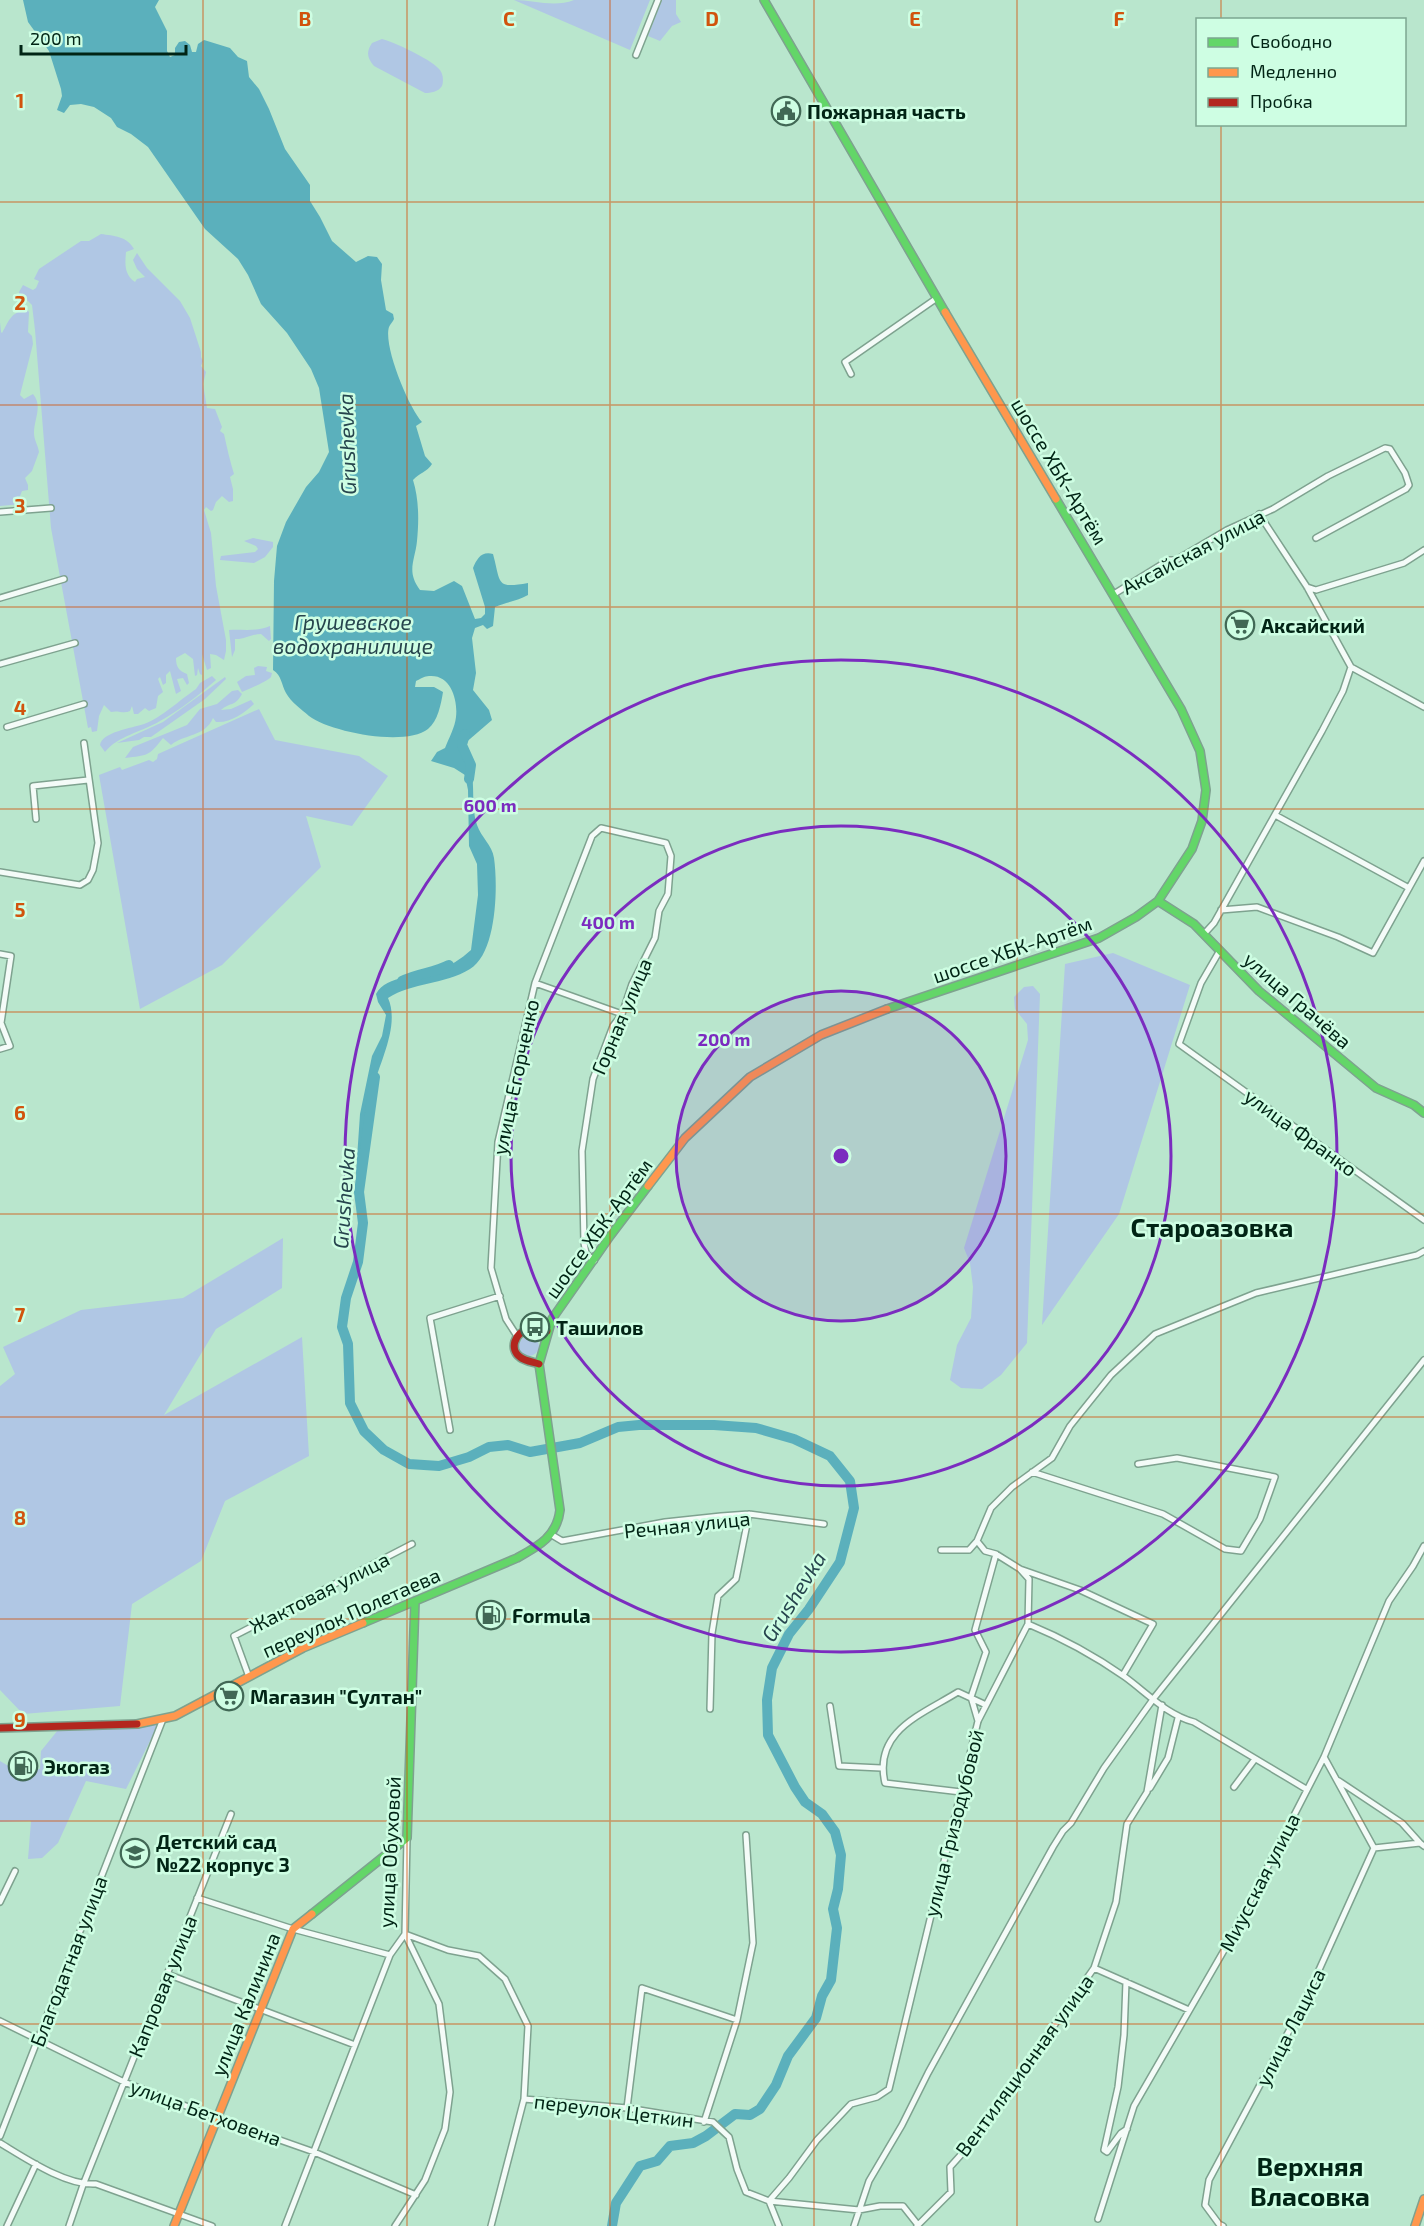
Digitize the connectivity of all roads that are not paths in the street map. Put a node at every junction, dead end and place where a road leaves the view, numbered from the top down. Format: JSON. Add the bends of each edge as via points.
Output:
{"nodes":[{"id":1,"x":658,"y":0,"type":"edge"},
{"id":2,"x":764,"y":0,"type":"edge"},
{"id":3,"x":636,"y":55,"type":"dead end"},
{"id":4,"x":937,"y":298,"type":"junction"},
{"id":5,"x":851,"y":374,"type":"dead end"},
{"id":6,"x":51,"y":508,"type":"dead end"},
{"id":7,"x":0,"y":512,"type":"edge"},
{"id":8,"x":1259,"y":514,"type":"junction"},
{"id":9,"x":1316,"y":538,"type":"dead end"},
{"id":10,"x":1424,"y":550,"type":"edge"},
{"id":11,"x":64,"y":579,"type":"dead end"},
{"id":12,"x":1307,"y":587,"type":"junction"},
{"id":13,"x":1114,"y":594,"type":"junction"},
{"id":14,"x":0,"y":598,"type":"edge"},
{"id":15,"x":75,"y":643,"type":"dead end"},
{"id":16,"x":0,"y":664,"type":"edge"},
{"id":17,"x":1351,"y":667,"type":"junction"},
{"id":18,"x":84,"y":705,"type":"dead end"},
{"id":19,"x":1424,"y":707,"type":"edge"},
{"id":20,"x":7,"y":727,"type":"dead end"},
{"id":21,"x":84,"y":743,"type":"dead end"},
{"id":22,"x":88,"y":780,"type":"junction"},
{"id":23,"x":1275,"y":815,"type":"junction"},
{"id":24,"x":36,"y":819,"type":"dead end"},
{"id":25,"x":666,"y":843,"type":"joint"},
{"id":26,"x":1424,"y":861,"type":"edge"},
{"id":27,"x":0,"y":872,"type":"edge"},
{"id":28,"x":1409,"y":888,"type":"junction"},
{"id":29,"x":1158,"y":901,"type":"junction"},
{"id":30,"x":1221,"y":910,"type":"junction"},
{"id":31,"x":1204,"y":934,"type":"junction"},
{"id":32,"x":1219,"y":952,"type":"junction"},
{"id":33,"x":0,"y":954,"type":"edge"},
{"id":34,"x":535,"y":983,"type":"junction"},
{"id":35,"x":622,"y":1014,"type":"junction"},
{"id":36,"x":0,"y":1049,"type":"edge"},
{"id":37,"x":1424,"y":1113,"type":"edge"},
{"id":38,"x":1424,"y":1220,"type":"edge"},
{"id":39,"x":1424,"y":1251,"type":"edge"},
{"id":40,"x":594,"y":1261,"type":"junction"},
{"id":41,"x":500,"y":1296,"type":"junction"},
{"id":42,"x":547,"y":1331,"type":"junction"},
{"id":43,"x":517,"y":1336,"type":"junction"},
{"id":44,"x":1424,"y":1360,"type":"edge"},
{"id":45,"x":539,"y":1364,"type":"junction"},
{"id":46,"x":450,"y":1430,"type":"dead end"},
{"id":47,"x":1138,"y":1464,"type":"dead end"},
{"id":48,"x":1032,"y":1472,"type":"junction"},
{"id":49,"x":749,"y":1514,"type":"junction"},
{"id":50,"x":824,"y":1524,"type":"dead end"},
{"id":51,"x":552,"y":1535,"type":"junction"},
{"id":52,"x":977,"y":1542,"type":"junction"},
{"id":53,"x":412,"y":1544,"type":"dead end"},
{"id":54,"x":1424,"y":1547,"type":"edge"},
{"id":55,"x":941,"y":1550,"type":"dead end"},
{"id":56,"x":996,"y":1554,"type":"junction"},
{"id":57,"x":1020,"y":1569,"type":"junction"},
{"id":58,"x":415,"y":1601,"type":"junction"},
{"id":59,"x":1028,"y":1624,"type":"junction"},
{"id":60,"x":1123,"y":1675,"type":"junction"},
{"id":61,"x":249,"y":1677,"type":"junction"},
{"id":62,"x":971,"y":1697,"type":"junction"},
{"id":63,"x":1154,"y":1698,"type":"junction"},
{"id":64,"x":830,"y":1706,"type":"dead end"},
{"id":65,"x":986,"y":1706,"type":"junction"},
{"id":66,"x":1162,"y":1706,"type":"junction"},
{"id":67,"x":710,"y":1709,"type":"dead end"},
{"id":68,"x":1178,"y":1718,"type":"junction"},
{"id":69,"x":163,"y":1719,"type":"junction"},
{"id":70,"x":978,"y":1721,"type":"junction"},
{"id":71,"x":0,"y":1728,"type":"edge"},
{"id":72,"x":1324,"y":1757,"type":"junction"},
{"id":73,"x":1255,"y":1759,"type":"junction"},
{"id":74,"x":881,"y":1768,"type":"junction"},
{"id":75,"x":1337,"y":1780,"type":"junction"},
{"id":76,"x":1234,"y":1787,"type":"dead end"},
{"id":77,"x":1306,"y":1789,"type":"junction"},
{"id":78,"x":961,"y":1792,"type":"junction"},
{"id":79,"x":1147,"y":1792,"type":"junction"},
{"id":80,"x":231,"y":1814,"type":"dead end"},
{"id":81,"x":746,"y":1835,"type":"dead end"},
{"id":82,"x":407,"y":1838,"type":"junction"},
{"id":83,"x":1422,"y":1845,"type":"edge"},
{"id":84,"x":1374,"y":1848,"type":"junction"},
{"id":85,"x":15,"y":1871,"type":"dead end"},
{"id":86,"x":197,"y":1899,"type":"junction"},
{"id":87,"x":0,"y":1902,"type":"edge"},
{"id":88,"x":293,"y":1929,"type":"junction"},
{"id":89,"x":405,"y":1934,"type":"junction"},
{"id":90,"x":390,"y":1955,"type":"junction"},
{"id":91,"x":1094,"y":1968,"type":"junction"},
{"id":92,"x":167,"y":1974,"type":"junction"},
{"id":93,"x":1126,"y":1982,"type":"junction"},
{"id":94,"x":261,"y":2009,"type":"junction"},
{"id":95,"x":1189,"y":2010,"type":"junction"},
{"id":96,"x":0,"y":2020,"type":"edge"},
{"id":97,"x":737,"y":2020,"type":"junction"},
{"id":98,"x":38,"y":2038,"type":"junction"},
{"id":99,"x":355,"y":2045,"type":"junction"},
{"id":100,"x":124,"y":2082,"type":"junction"},
{"id":101,"x":524,"y":2098,"type":"junction"},
{"id":102,"x":627,"y":2108,"type":"junction"},
{"id":103,"x":217,"y":2118,"type":"junction"},
{"id":104,"x":704,"y":2122,"type":"junction"},
{"id":105,"x":1127,"y":2130,"type":"junction"},
{"id":106,"x":0,"y":2136,"type":"edge"},
{"id":107,"x":0,"y":2143,"type":"edge"},
{"id":108,"x":314,"y":2152,"type":"junction"},
{"id":109,"x":36,"y":2164,"type":"junction"},
{"id":110,"x":83,"y":2185,"type":"junction"},
{"id":111,"x":416,"y":2195,"type":"junction"},
{"id":112,"x":1424,"y":2199,"type":"edge"},
{"id":113,"x":769,"y":2201,"type":"junction"},
{"id":114,"x":859,"y":2210,"type":"junction"},
{"id":115,"x":178,"y":2215,"type":"junction"},
{"id":116,"x":1098,"y":2218,"type":"dead end"},
{"id":117,"x":917,"y":2225,"type":"edge"},
{"id":118,"x":7,"y":2226,"type":"edge"},
{"id":119,"x":69,"y":2226,"type":"edge"},
{"id":120,"x":174,"y":2226,"type":"edge"},
{"id":121,"x":212,"y":2226,"type":"edge"},
{"id":122,"x":285,"y":2226,"type":"edge"},
{"id":123,"x":395,"y":2226,"type":"edge"},
{"id":124,"x":491,"y":2226,"type":"edge"},
{"id":125,"x":779,"y":2226,"type":"edge"},
{"id":126,"x":854,"y":2226,"type":"edge"},
{"id":127,"x":1223,"y":2226,"type":"edge"},
{"id":128,"x":1415,"y":2226,"type":"edge"}],
"edges":[{"from":1,"to":3,"type":"street"},
{"from":2,"to":4,"type":"main road","name":"шоссе ХБК-Артём"},
{"from":4,"to":5,"type":"street","via":[[844,362]]},
{"from":4,"to":13,"type":"main road","name":"шоссе ХБК-Артём"},
{"from":6,"to":7,"type":"street"},
{"from":8,"to":9,"type":"street","name":"Аксайская улица","via":[[1328,476],[1390,449],[1405,473],[1409,485],[1406,489]]},
{"from":8,"to":12,"type":"street"},
{"from":8,"to":13,"type":"street","name":"Аксайская улица","via":[[1176,560],[1169,560]]},
{"from":10,"to":12,"type":"street","via":[[1404,563],[1316,590]]},
{"from":11,"to":14,"type":"street"},
{"from":12,"to":17,"type":"street"},
{"from":13,"to":29,"type":"main road","name":"шоссе ХБК-Артём","via":[[1181,709],[1200,751],[1206,790],[1202,821],[1192,849]]},
{"from":15,"to":16,"type":"street"},
{"from":17,"to":19,"type":"street"},
{"from":17,"to":23,"type":"street","via":[[1343,691]]},
{"from":18,"to":20,"type":"street"},
{"from":21,"to":22,"type":"street"},
{"from":22,"to":24,"type":"street","via":[[33,786]]},
{"from":22,"to":27,"type":"street","via":[[98,843],[88,880],[80,885]]},
{"from":23,"to":28,"type":"street"},
{"from":23,"to":30,"type":"street"},
{"from":25,"to":34,"type":"street","name":"улица Егорченко","via":[[601,828],[592,836]]},
{"from":25,"to":35,"type":"street","name":"Горная улица","via":[[671,856],[668,894],[659,911],[655,938]]},
{"from":26,"to":28,"type":"street"},
{"from":28,"to":30,"type":"street","via":[[1373,953],[1257,907]]},
{"from":29,"to":31,"type":"main road","name":"улица Грачёва"},
{"from":29,"to":40,"type":"main road","name":"шоссе ХБК-Артём","via":[[1100,938],[896,1005],[821,1035],[750,1077],[685,1138]]},
{"from":30,"to":31,"type":"street"},
{"from":31,"to":32,"type":"main road","name":"улица Грачёва"},
{"from":32,"to":37,"type":"main road","name":"улица Грачёва","via":[[1259,991],[1376,1088]]},
{"from":32,"to":38,"type":"street","name":"улица Франко","via":[[1201,983],[1179,1044]]},
{"from":33,"to":36,"type":"street","via":[[11,956],[1,1023],[10,1046]]},
{"from":34,"to":35,"type":"street"},
{"from":34,"to":41,"type":"street","name":"улица Егорченко","via":[[498,1142],[491,1268]]},
{"from":35,"to":40,"type":"street","name":"Горная улица","via":[[613,1026],[593,1079],[582,1151],[584,1243],[586,1253]]},
{"from":39,"to":48,"type":"street","via":[[1256,1293],[1155,1334],[1111,1375],[1070,1426],[1052,1458]]},
{"from":40,"to":42,"type":"main road","name":"шоссе ХБК-Артём"},
{"from":41,"to":43,"type":"street","name":"улица Егорченко","via":[[506,1318]]},
{"from":41,"to":46,"type":"street","via":[[430,1318]]},
{"from":42,"to":43,"type":"main road","via":[[527,1330]]},
{"from":42,"to":45,"type":"main road","name":"шоссе ХБК-Артём"},
{"from":43,"to":45,"type":"main road","via":[[517,1354]]},
{"from":44,"to":63,"type":"street"},
{"from":45,"to":51,"type":"main road","name":"шоссе ХБК-Артём","via":[[560,1509]]},
{"from":47,"to":48,"type":"street","via":[[1177,1458],[1275,1477],[1260,1519],[1241,1551],[1225,1550],[1163,1514]]},
{"from":48,"to":52,"type":"street","via":[[991,1508]]},
{"from":49,"to":50,"type":"street","name":"Речная улица"},
{"from":49,"to":51,"type":"street","name":"Речная улица","via":[[665,1522],[562,1541]]},
{"from":49,"to":67,"type":"street","via":[[736,1579],[718,1596],[711,1633]]},
{"from":51,"to":58,"type":"main road","name":"переулок Полетаева","via":[[518,1558]]},
{"from":52,"to":55,"type":"street","via":[[969,1550]]},
{"from":52,"to":56,"type":"street","via":[[985,1551]]},
{"from":53,"to":61,"type":"street","name":"Жактовая улица","via":[[234,1636]]},
{"from":54,"to":72,"type":"street","name":"Миусская улица","via":[[1389,1601]]},
{"from":56,"to":57,"type":"street"},
{"from":56,"to":62,"type":"street","via":[[975,1630],[986,1653]]},
{"from":57,"to":59,"type":"street","name":"улица Гризодубовой","via":[[1029,1579]]},
{"from":57,"to":60,"type":"street","via":[[1080,1590],[1153,1624]]},
{"from":58,"to":61,"type":"main road","name":"переулок Полетаева","via":[[303,1648]]},
{"from":58,"to":82,"type":"main road","name":"улица Обуховой"},
{"from":59,"to":60,"type":"street","via":[[1055,1635]]},
{"from":59,"to":65,"type":"street","name":"улица Гризодубовой"},
{"from":60,"to":63,"type":"street"},
{"from":61,"to":69,"type":"main road","name":"переулок Полетаева"},
{"from":62,"to":65,"type":"street"},
{"from":62,"to":70,"type":"street"},
{"from":62,"to":74,"type":"street","via":[[958,1692],[902,1725],[887,1745]]},
{"from":63,"to":66,"type":"street"},
{"from":63,"to":114,"type":"street","via":[[1053,1847],[869,2181]]},
{"from":64,"to":74,"type":"street","via":[[839,1766]]},
{"from":65,"to":70,"type":"street","name":"улица Гризодубовой"},
{"from":66,"to":68,"type":"street"},
{"from":66,"to":79,"type":"street","name":"Вентиляционная улица"},
{"from":68,"to":73,"type":"street","via":[[1194,1722]]},
{"from":68,"to":79,"type":"street","name":"Вентиляционная улица","via":[[1168,1758]]},
{"from":69,"to":71,"type":"main road","name":"переулок Полетаева","via":[[132,1725]]},
{"from":69,"to":98,"type":"street","name":"Благодатная улица"},
{"from":70,"to":78,"type":"street","name":"улица Гризодубовой"},
{"from":72,"to":75,"type":"street"},
{"from":72,"to":77,"type":"street","name":"Миусская улица"},
{"from":73,"to":76,"type":"street"},
{"from":73,"to":77,"type":"street"},
{"from":74,"to":78,"type":"street","via":[[885,1783]]},
{"from":75,"to":83,"type":"street","via":[[1402,1822]]},
{"from":75,"to":84,"type":"street"},
{"from":77,"to":95,"type":"street","name":"Миусская улица","via":[[1230,1940]]},
{"from":78,"to":113,"type":"street","name":"улица Гризодубовой","via":[[889,2089],[877,2097],[851,2104]]},
{"from":79,"to":91,"type":"street","name":"Вентиляционная улица","via":[[1127,1824],[1116,1902]]},
{"from":80,"to":86,"type":"street","name":"Капровая улица"},
{"from":81,"to":97,"type":"street","via":[[753,1943]]},
{"from":82,"to":88,"type":"main road","name":"улица Калинина"},
{"from":82,"to":89,"type":"street","name":"улица Обуховой"},
{"from":83,"to":84,"type":"street"},
{"from":84,"to":127,"type":"street","name":"улица Лациса","via":[[1305,2001],[1209,2180],[1205,2205]]},
{"from":85,"to":87,"type":"street"},
{"from":86,"to":88,"type":"street"},
{"from":86,"to":92,"type":"street","name":"Капровая улица"},
{"from":88,"to":90,"type":"street"},
{"from":88,"to":94,"type":"main road","name":"улица Калинина"},
{"from":89,"to":90,"type":"street","name":"улица Обуховой"},
{"from":89,"to":101,"type":"street","via":[[478,1956],[505,1979],[528,2026]]},
{"from":89,"to":111,"type":"street","via":[[439,2004],[450,2092],[445,2130]]},
{"from":90,"to":99,"type":"street","name":"улица Обуховой"},
{"from":91,"to":93,"type":"street"},
{"from":91,"to":117,"type":"street","name":"Вентиляционная улица","via":[[976,2138],[950,2167],[951,2192]]},
{"from":92,"to":94,"type":"street"},
{"from":92,"to":100,"type":"street","name":"Капровая улица"},
{"from":93,"to":95,"type":"street"},
{"from":93,"to":105,"type":"street","via":[[1118,2087],[1104,2150],[1107,2152]]},
{"from":94,"to":99,"type":"street"},
{"from":94,"to":103,"type":"main road","name":"улица Калинина"},
{"from":95,"to":105,"type":"street","name":"Миусская улица","via":[[1134,2106]]},
{"from":96,"to":98,"type":"street","name":"улица Бетховена"},
{"from":97,"to":102,"type":"street","via":[[642,1988]]},
{"from":97,"to":104,"type":"street"},
{"from":98,"to":100,"type":"street","name":"улица Бетховена"},
{"from":98,"to":106,"type":"street","name":"Благодатная улица"},
{"from":99,"to":108,"type":"street","name":"улица Обуховой"},
{"from":100,"to":103,"type":"street","name":"улица Бетховена"},
{"from":100,"to":110,"type":"street","name":"Капровая улица"},
{"from":101,"to":102,"type":"street","name":"переулок Цеткин"},
{"from":101,"to":124,"type":"street"},
{"from":102,"to":104,"type":"street","name":"переулок Цеткин"},
{"from":103,"to":108,"type":"street","name":"улица Бетховена"},
{"from":103,"to":115,"type":"main road","name":"улица Калинина"},
{"from":104,"to":113,"type":"street","name":"переулок Цеткин","via":[[713,2122],[729,2137],[747,2192]]},
{"from":105,"to":116,"type":"street","name":"Миусская улица"},
{"from":107,"to":109,"type":"street"},
{"from":108,"to":111,"type":"street","name":"улица Бетховена"},
{"from":108,"to":122,"type":"street","name":"улица Обуховой"},
{"from":109,"to":110,"type":"street"},
{"from":109,"to":118,"type":"street"},
{"from":110,"to":115,"type":"street","via":[[96,2184]]},
{"from":110,"to":119,"type":"street","name":"Капровая улица"},
{"from":111,"to":123,"type":"street"},
{"from":112,"to":128,"type":"main road"},
{"from":113,"to":114,"type":"street"},
{"from":113,"to":125,"type":"street"},
{"from":114,"to":117,"type":"street","via":[[903,2206]]},
{"from":114,"to":126,"type":"street"},
{"from":115,"to":120,"type":"main road","name":"улица Калинина"},
{"from":115,"to":121,"type":"street"}]}
